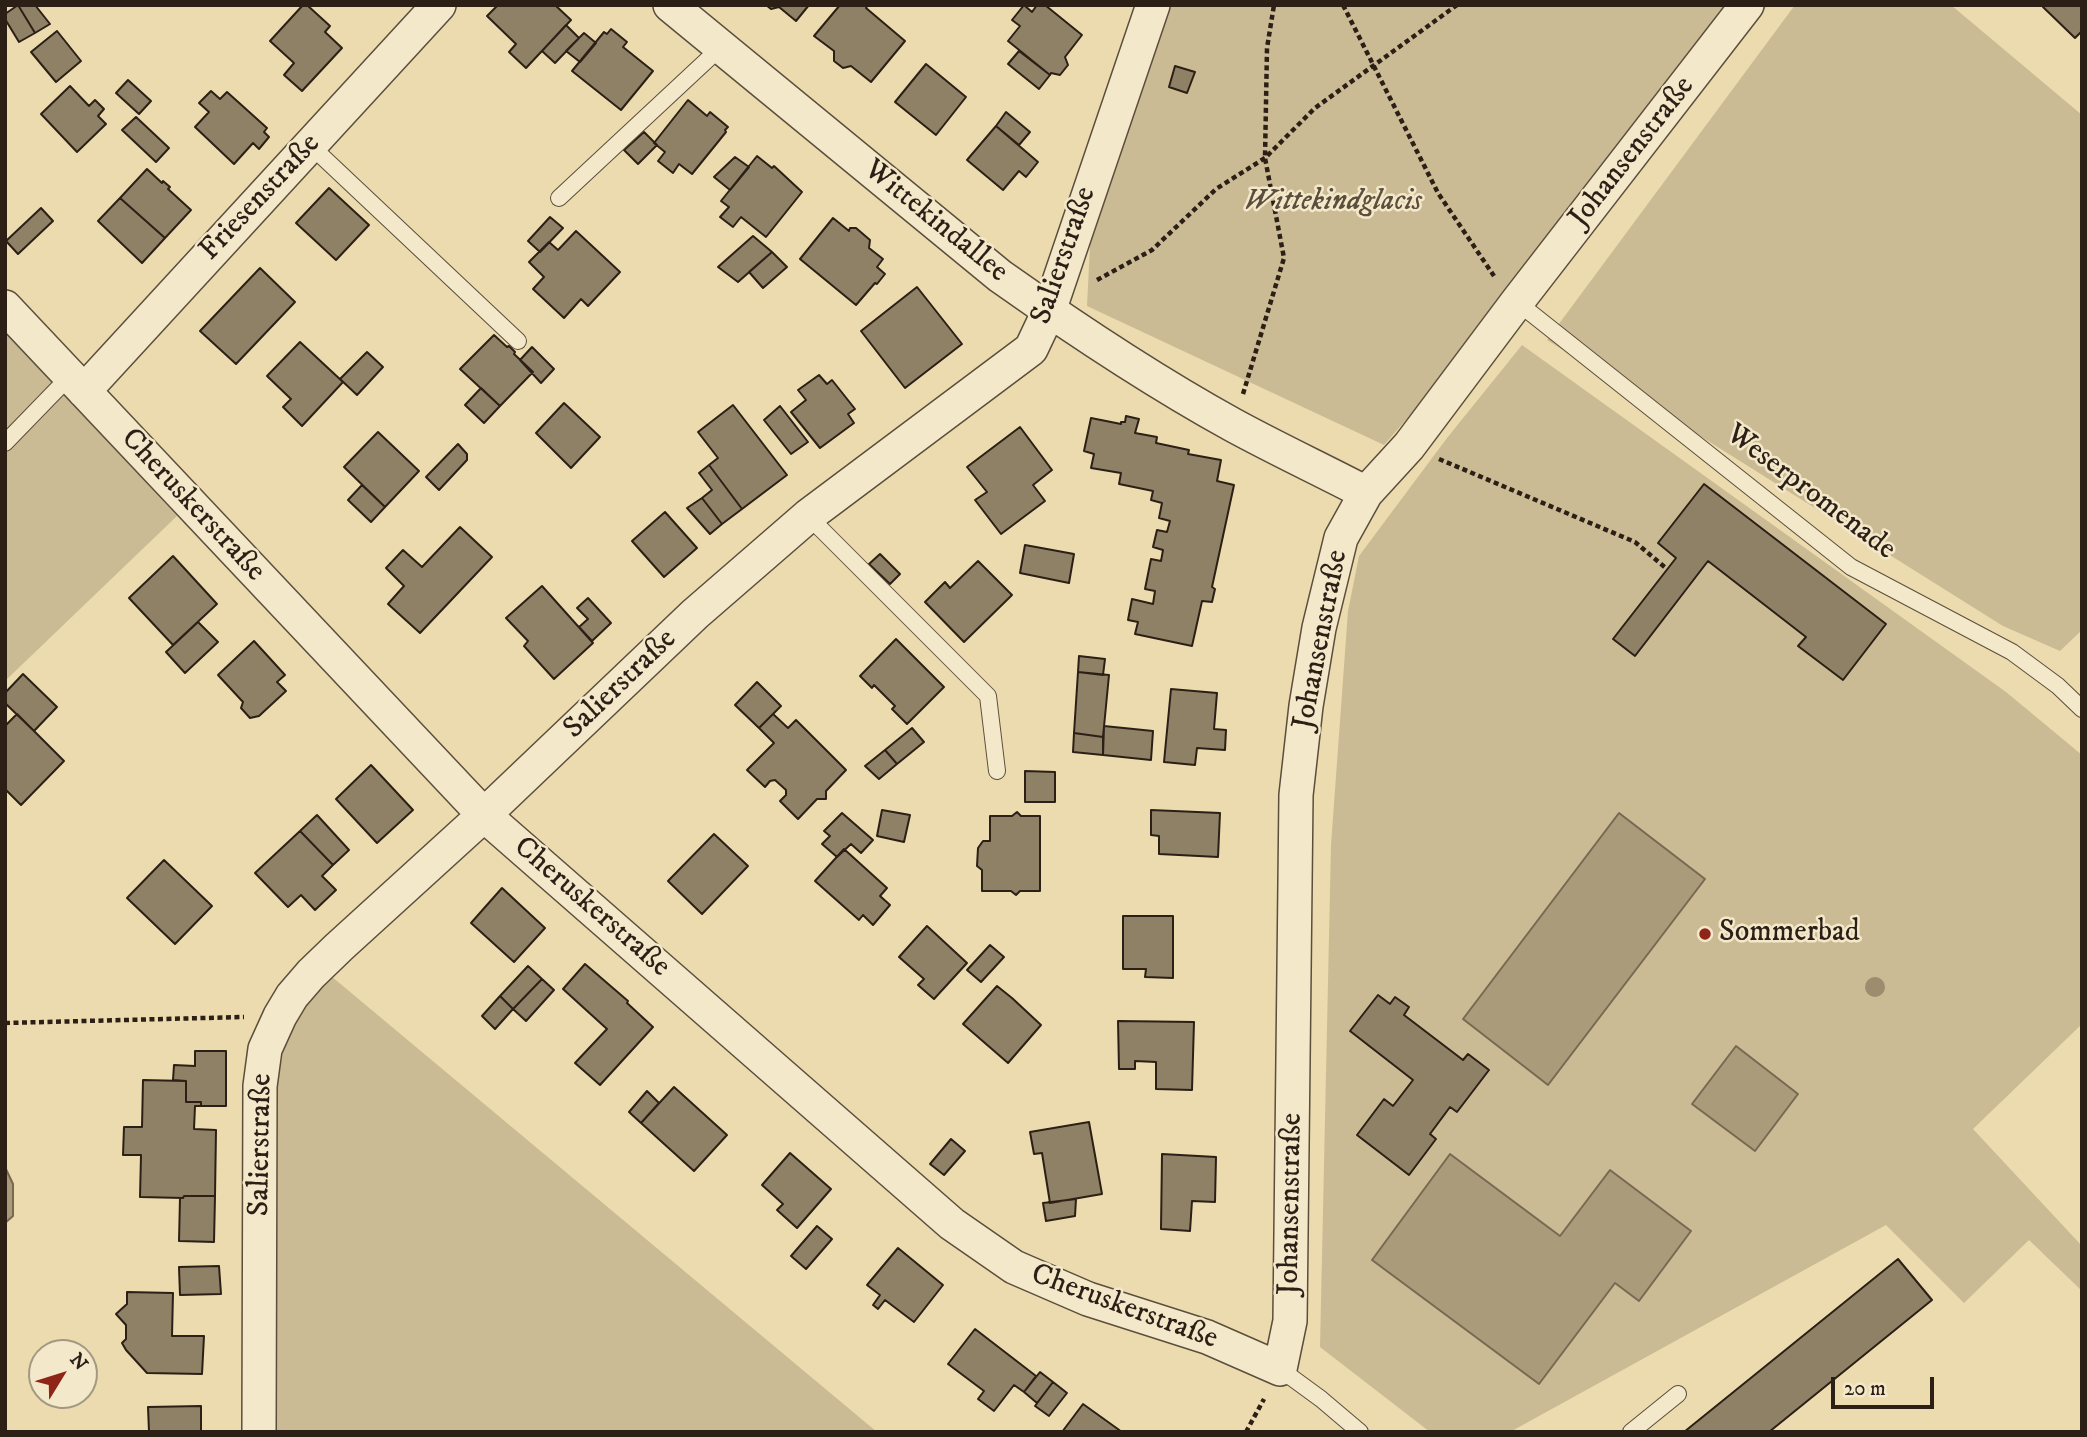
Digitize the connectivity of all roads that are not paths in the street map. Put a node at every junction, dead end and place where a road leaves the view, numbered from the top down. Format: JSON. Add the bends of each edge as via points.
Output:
{"nodes":[{"id":1,"x":439,"y":5,"type":"edge"},
{"id":2,"x":670,"y":5,"type":"edge"},
{"id":3,"x":1153,"y":5,"type":"edge"},
{"id":4,"x":1747,"y":5,"type":"edge"},
{"id":5,"x":720,"y":48,"type":"junction"},
{"id":6,"x":310,"y":145,"type":"junction"},
{"id":7,"x":559,"y":198,"type":"dead end"},
{"id":8,"x":1517,"y":302,"type":"junction"},
{"id":9,"x":5,"y":307,"type":"edge"},
{"id":10,"x":1049,"y":311,"type":"junction"},
{"id":11,"x":518,"y":341,"type":"dead end"},
{"id":12,"x":77,"y":383,"type":"junction"},
{"id":13,"x":5,"y":443,"type":"edge"},
{"id":14,"x":1366,"y":493,"type":"junction"},
{"id":15,"x":808,"y":516,"type":"junction"},
{"id":16,"x":2082,"y":709,"type":"edge"},
{"id":17,"x":997,"y":771,"type":"dead end"},
{"id":18,"x":484,"y":816,"type":"junction"},
{"id":19,"x":1280,"y":1369,"type":"junction"},
{"id":20,"x":1678,"y":1394,"type":"dead end"},
{"id":21,"x":259,"y":1432,"type":"edge"},
{"id":22,"x":1360,"y":1432,"type":"edge"},
{"id":23,"x":1631,"y":1432,"type":"edge"}],
"edges":[{"from":1,"to":6,"type":"street","name":"Friesenstraße"},
{"from":2,"to":5,"type":"street","name":"Wittekindallee"},
{"from":3,"to":10,"type":"street","name":"Salierstraße"},
{"from":4,"to":8,"type":"street","name":"Johansenstraße"},
{"from":5,"to":7,"type":"lane"},
{"from":5,"to":10,"type":"street","name":"Wittekindallee"},
{"from":6,"to":11,"type":"lane"},
{"from":6,"to":12,"type":"street","name":"Friesenstraße"},
{"from":8,"to":14,"type":"street","name":"Johansenstraße","via":[[1409,446]]},
{"from":8,"to":16,"type":"lane","name":"Weserpromenade","via":[[1851,566],[2012,652]]},
{"from":9,"to":12,"type":"street","name":"Cheruskerstraße"},
{"from":10,"to":14,"type":"street","name":"Wittekindallee","via":[[1233,425]]},
{"from":10,"to":15,"type":"street","name":"Salierstraße","via":[[1031,349]]},
{"from":12,"to":13,"type":"lane"},
{"from":12,"to":18,"type":"street","name":"Cheruskerstraße"},
{"from":14,"to":19,"type":"street","name":"Johansenstraße","via":[[1340,538],[1319,628],[1296,795],[1290,1321]]},
{"from":15,"to":17,"type":"lane","via":[[988,696]]},
{"from":15,"to":18,"type":"street","name":"Salierstraße","via":[[695,614]]},
{"from":18,"to":19,"type":"street","name":"Cheruskerstraße","via":[[952,1224],[1014,1267],[1088,1299],[1207,1337]]},
{"from":18,"to":21,"type":"street","name":"Salierstraße","via":[[311,974],[292,996],[265,1049],[260,1086]]},
{"from":19,"to":22,"type":"lane"},
{"from":20,"to":23,"type":"lane"}]}
